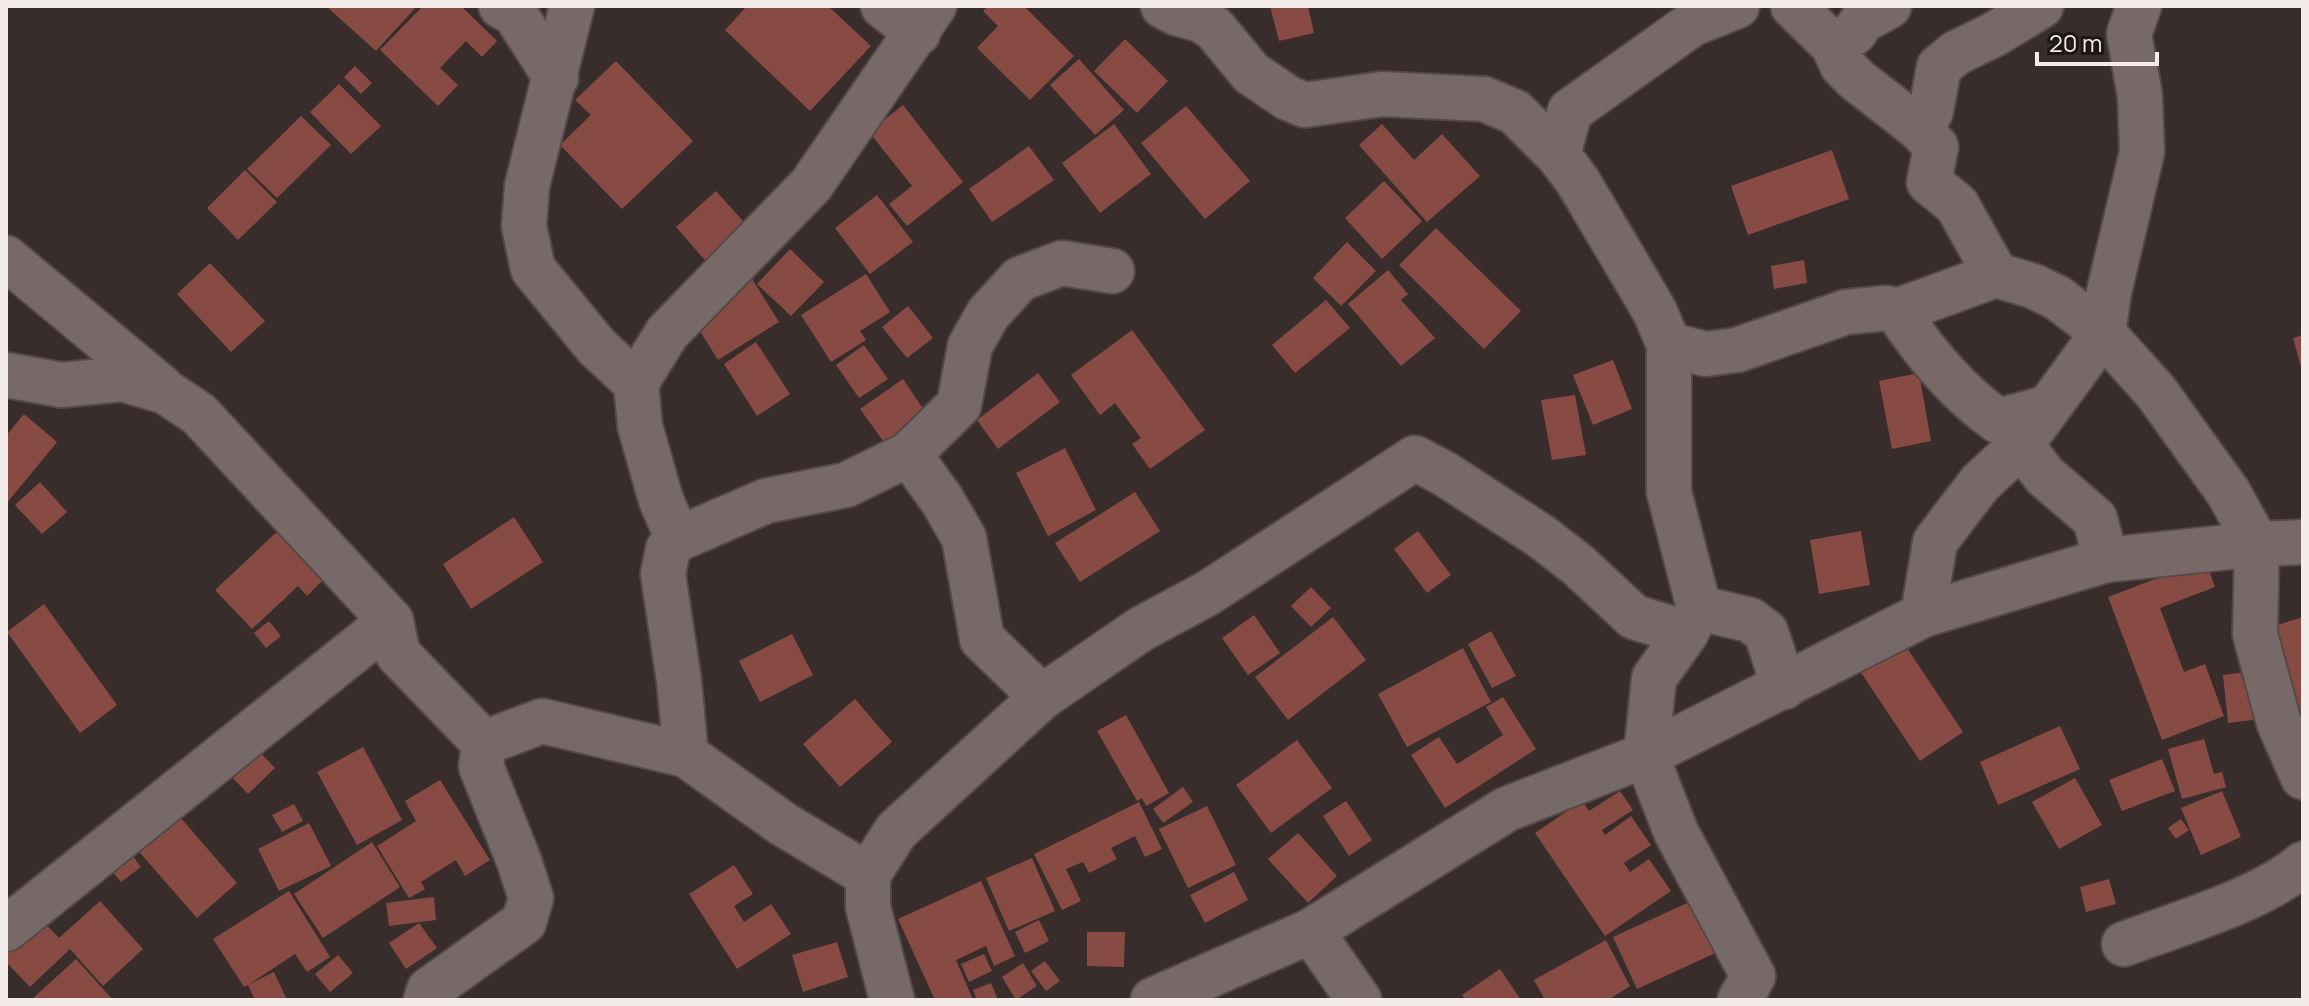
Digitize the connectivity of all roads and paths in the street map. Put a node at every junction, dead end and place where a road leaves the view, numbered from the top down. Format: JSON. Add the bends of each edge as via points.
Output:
{"nodes":[{"id":1,"x":501,"y":6,"type":"edge"},
{"id":2,"x":572,"y":6,"type":"edge"},
{"id":3,"x":883,"y":6,"type":"edge"},
{"id":4,"x":1163,"y":6,"type":"edge"},
{"id":5,"x":1737,"y":6,"type":"edge"},
{"id":6,"x":1793,"y":6,"type":"edge"},
{"id":7,"x":1889,"y":6,"type":"edge"},
{"id":8,"x":2139,"y":6,"type":"edge"},
{"id":9,"x":2023,"y":10,"type":"edge"},
{"id":10,"x":926,"y":19,"type":"edge"},
{"id":11,"x":1833,"y":45,"type":"junction"},
{"id":12,"x":556,"y":78,"type":"junction"},
{"id":13,"x":1920,"y":129,"type":"junction"},
{"id":14,"x":1558,"y":155,"type":"junction"},
{"id":15,"x":6,"y":258,"type":"edge"},
{"id":16,"x":1112,"y":271,"type":"dead end"},
{"id":17,"x":1996,"y":275,"type":"junction"},
{"id":18,"x":1897,"y":311,"type":"junction"},
{"id":19,"x":2103,"y":333,"type":"junction"},
{"id":20,"x":1669,"y":345,"type":"junction"},
{"id":21,"x":6,"y":375,"type":"edge"},
{"id":22,"x":636,"y":383,"type":"junction"},
{"id":23,"x":166,"y":392,"type":"junction"},
{"id":24,"x":2047,"y":408,"type":"junction"},
{"id":25,"x":2021,"y":445,"type":"junction"},
{"id":26,"x":909,"y":454,"type":"junction"},
{"id":27,"x":678,"y":539,"type":"junction"},
{"id":28,"x":2303,"y":542,"type":"edge"},
{"id":29,"x":2257,"y":544,"type":"junction"},
{"id":30,"x":2106,"y":560,"type":"junction"},
{"id":31,"x":1923,"y":615,"type":"junction"},
{"id":32,"x":1693,"y":620,"type":"junction"},
{"id":33,"x":391,"y":621,"type":"junction"},
{"id":34,"x":1784,"y":687,"type":"junction"},
{"id":35,"x":1042,"y":697,"type":"junction"},
{"id":36,"x":484,"y":743,"type":"junction"},
{"id":37,"x":686,"y":755,"type":"junction"},
{"id":38,"x":1646,"y":755,"type":"junction"},
{"id":39,"x":2303,"y":777,"type":"edge"},
{"id":40,"x":2303,"y":864,"type":"edge"},
{"id":41,"x":868,"y":875,"type":"junction"},
{"id":42,"x":6,"y":929,"type":"edge"},
{"id":43,"x":1311,"y":931,"type":"junction"},
{"id":44,"x":2124,"y":944,"type":"dead end"},
{"id":45,"x":1755,"y":992,"type":"edge"},
{"id":46,"x":426,"y":1000,"type":"edge"},
{"id":47,"x":892,"y":1000,"type":"edge"},
{"id":48,"x":1153,"y":1000,"type":"edge"},
{"id":49,"x":1359,"y":1000,"type":"edge"}],
"edges":[{"from":1,"to":12,"type":"street","via":[[515,14]]},
{"from":2,"to":12,"type":"street"},
{"from":3,"to":10,"type":"street"},
{"from":4,"to":14,"type":"street","via":[[1214,28],[1251,73],[1305,105],[1382,94],[1484,99],[1515,112]]},
{"from":5,"to":14,"type":"street","via":[[1692,24],[1570,111]]},
{"from":6,"to":11,"type":"street"},
{"from":7,"to":11,"type":"street"},
{"from":8,"to":19,"type":"street","via":[[2129,34],[2140,96],[2142,152]]},
{"from":9,"to":13,"type":"street","via":[[1939,67],[1931,111]]},
{"from":10,"to":22,"type":"street","via":[[811,185],[667,333]]},
{"from":11,"to":13,"type":"street","via":[[1857,80]]},
{"from":12,"to":22,"type":"street","via":[[527,186],[524,226],[533,269],[597,347]]},
{"from":13,"to":17,"type":"street","via":[[1936,147],[1929,182],[1957,205]]},
{"from":14,"to":20,"type":"street","via":[[1637,281]]},
{"from":15,"to":23,"type":"street"},
{"from":16,"to":26,"type":"street","via":[[1062,263],[1020,279],[988,314],[970,346],[959,405]]},
{"from":17,"to":18,"type":"street"},
{"from":17,"to":19,"type":"street","via":[[2058,298]]},
{"from":18,"to":20,"type":"street","via":[[1846,312],[1737,350],[1706,354]]},
{"from":18,"to":24,"type":"street","via":[[1947,375],[1998,421]]},
{"from":19,"to":24,"type":"street"},
{"from":19,"to":29,"type":"street","via":[[2156,392],[2228,492]]},
{"from":20,"to":32,"type":"street","via":[[1669,492]]},
{"from":21,"to":23,"type":"street","via":[[62,385],[122,379]]},
{"from":22,"to":27,"type":"street","via":[[640,426]]},
{"from":23,"to":33,"type":"street","via":[[199,414]]},
{"from":24,"to":25,"type":"street"},
{"from":25,"to":30,"type":"street","via":[[2045,476],[2095,519]]},
{"from":25,"to":31,"type":"street","via":[[1980,483],[1935,542]]},
{"from":26,"to":27,"type":"street","via":[[846,485],[766,501]]},
{"from":26,"to":35,"type":"street","via":[[964,538],[982,639]]},
{"from":27,"to":37,"type":"street","via":[[668,549],[663,574]]},
{"from":28,"to":29,"type":"street"},
{"from":29,"to":30,"type":"street"},
{"from":29,"to":39,"type":"street","via":[[2255,634],[2279,723]]},
{"from":30,"to":31,"type":"street"},
{"from":31,"to":34,"type":"street"},
{"from":32,"to":34,"type":"street","via":[[1750,620],[1766,632]]},
{"from":32,"to":35,"type":"street","via":[[1634,617],[1542,537],[1415,458]]},
{"from":32,"to":38,"type":"street","via":[[1654,678]]},
{"from":33,"to":36,"type":"street","via":[[398,654]]},
{"from":33,"to":42,"type":"street"},
{"from":34,"to":38,"type":"street"},
{"from":35,"to":41,"type":"street","via":[[896,831]]},
{"from":36,"to":37,"type":"street","via":[[542,721]]},
{"from":36,"to":46,"type":"street","via":[[481,766],[531,898],[524,922],[429,990]]},
{"from":37,"to":41,"type":"street","via":[[783,824]]},
{"from":38,"to":43,"type":"street","via":[[1507,809]]},
{"from":38,"to":45,"type":"street","via":[[1676,832]]},
{"from":40,"to":44,"type":"street","via":[[2231,904]]},
{"from":41,"to":47,"type":"street","via":[[868,907]]},
{"from":43,"to":48,"type":"street"},
{"from":43,"to":49,"type":"street"}]}
